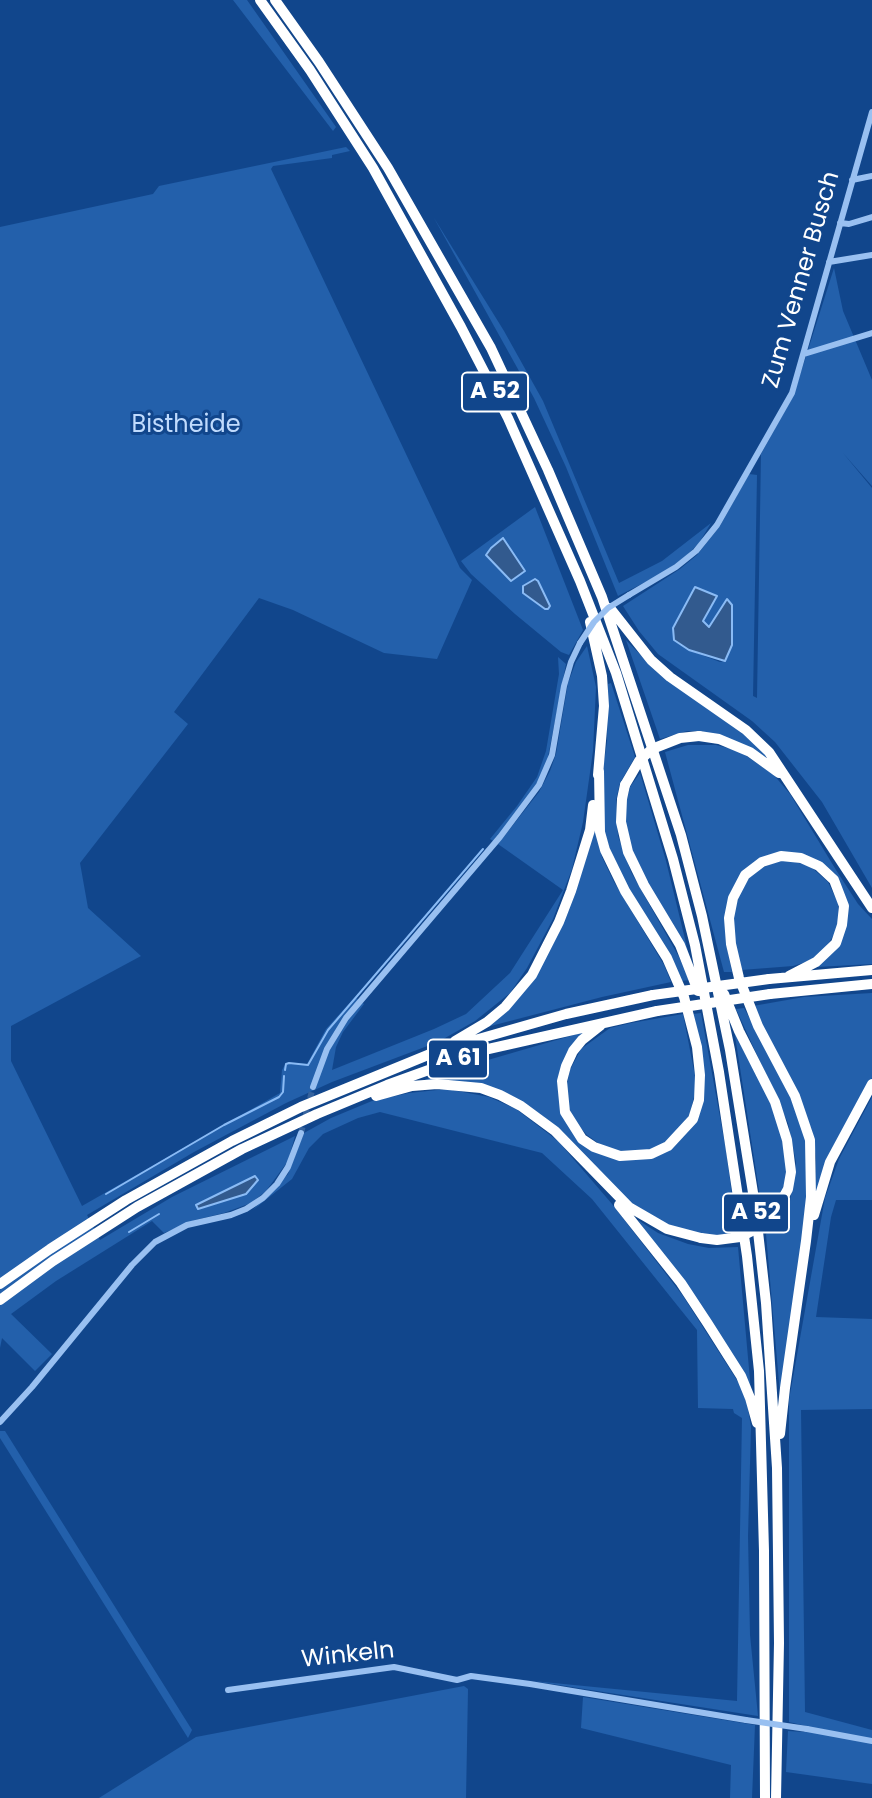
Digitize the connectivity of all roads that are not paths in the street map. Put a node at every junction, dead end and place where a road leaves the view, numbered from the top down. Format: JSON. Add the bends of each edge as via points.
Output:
{"nodes":[{"id":1,"x":260,"y":0,"type":"edge"},
{"id":2,"x":275,"y":0,"type":"edge"},
{"id":3,"x":872,"y":112,"type":"edge"},
{"id":4,"x":872,"y":176,"type":"edge"},
{"id":5,"x":852,"y":180,"type":"junction"},
{"id":6,"x":872,"y":217,"type":"edge"},
{"id":7,"x":840,"y":223,"type":"junction"},
{"id":8,"x":872,"y":255,"type":"edge"},
{"id":9,"x":829,"y":262,"type":"junction"},
{"id":10,"x":872,"y":333,"type":"edge"},
{"id":11,"x":804,"y":354,"type":"junction"},
{"id":12,"x":580,"y":581,"type":"junction"},
{"id":13,"x":602,"y":597,"type":"junction"},
{"id":14,"x":599,"y":771,"type":"junction"},
{"id":15,"x":792,"y":784,"type":"junction"},
{"id":16,"x":872,"y":908,"type":"edge"},
{"id":17,"x":712,"y":961,"type":"junction"},
{"id":18,"x":872,"y":970,"type":"edge"},
{"id":19,"x":789,"y":976,"type":"junction"},
{"id":20,"x":872,"y":984,"type":"edge"},
{"id":21,"x":708,"y":1018,"type":"junction"},
{"id":22,"x":606,"y":1021,"type":"junction"},
{"id":23,"x":440,"y":1050,"type":"junction"},
{"id":24,"x":872,"y":1084,"type":"edge"},
{"id":25,"x":313,"y":1087,"type":"tunnel mouth"},
{"id":26,"x":317,"y":1114,"type":"junction"},
{"id":27,"x":301,"y":1133,"type":"tunnel mouth"},
{"id":28,"x":591,"y":1170,"type":"junction"},
{"id":29,"x":806,"y":1241,"type":"junction"},
{"id":30,"x":0,"y":1284,"type":"edge"},
{"id":31,"x":0,"y":1300,"type":"edge"},
{"id":32,"x":0,"y":1422,"type":"edge"},
{"id":33,"x":762,"y":1445,"type":"junction"},
{"id":34,"x":777,"y":1468,"type":"junction"},
{"id":35,"x":228,"y":1690,"type":"dead end"},
{"id":36,"x":872,"y":1741,"type":"edge"},
{"id":37,"x":765,"y":1798,"type":"edge"},
{"id":38,"x":776,"y":1798,"type":"edge"}],
"edges":[{"from":1,"to":12,"type":"highway","number":"A 52","via":[[397,209],[508,418]]},
{"from":2,"to":13,"type":"highway","number":"A 52","via":[[388,168],[491,348]]},
{"from":3,"to":5,"type":"street","name":"Zum Venner Busch"},
{"from":4,"to":5,"type":"street"},
{"from":5,"to":7,"type":"street","name":"Zum Venner Busch"},
{"from":6,"to":7,"type":"street"},
{"from":7,"to":9,"type":"street","name":"Zum Venner Busch"},
{"from":8,"to":9,"type":"street"},
{"from":9,"to":11,"type":"street","name":"Zum Venner Busch"},
{"from":10,"to":11,"type":"street"},
{"from":11,"to":25,"type":"street","name":"Zum Venner Busch","bridge":true,"via":[[792,393],[717,525],[676,567],[608,608],[594,622],[570,662],[552,755],[539,785],[346,1018],[327,1049]]},
{"from":12,"to":14,"type":"highway","via":[[603,676]]},
{"from":12,"to":21,"type":"highway","number":"A 52","via":[[616,673],[673,859]]},
{"from":13,"to":15,"type":"highway","via":[[651,660],[746,730]]},
{"from":13,"to":17,"type":"highway","number":"A 52","via":[[681,835]]},
{"from":14,"to":22,"type":"highway","via":[[599,820],[605,850],[667,958],[697,1047],[699,1100],[693,1119],[668,1146],[651,1154],[620,1156],[594,1147],[582,1139],[565,1111],[562,1081],[566,1066],[582,1040]]},
{"from":14,"to":23,"type":"highway","via":[[581,862],[559,922],[532,975],[487,1022]]},
{"from":15,"to":16,"type":"highway"},
{"from":15,"to":21,"type":"highway","bridge":true,"via":[[750,752],[699,736],[652,749],[625,785],[621,822],[628,852],[680,946]]},
{"from":17,"to":28,"type":"highway","bridge":true,"via":[[783,1121],[791,1172],[775,1213],[740,1237],[701,1238],[647,1219]]},
{"from":17,"to":34,"type":"highway","number":"A 52","via":[[755,1205]]},
{"from":18,"to":19,"type":"highway","number":"A 61"},
{"from":19,"to":23,"type":"highway","number":"A 61","bridge":true,"via":[[653,995]]},
{"from":19,"to":29,"type":"highway","via":[[816,962],[836,943],[844,906],[834,880],[819,866],[781,856],[762,862],[745,876],[733,898],[729,930],[751,1011],[795,1096],[810,1140]]},
{"from":20,"to":22,"type":"highway","number":"A 61","bridge":true,"via":[[770,994]]},
{"from":21,"to":33,"type":"highway","number":"A 52","via":[[747,1256]]},
{"from":22,"to":26,"type":"highway","number":"A 61","via":[[484,1050]]},
{"from":23,"to":30,"type":"highway","number":"A 61","via":[[232,1141],[126,1200]]},
{"from":24,"to":29,"type":"highway","via":[[830,1162]]},
{"from":26,"to":28,"type":"highway","via":[[412,1086],[481,1088],[522,1106],[555,1131]]},
{"from":26,"to":31,"type":"highway","number":"A 61","via":[[137,1207]]},
{"from":27,"to":32,"type":"street","via":[[288,1167],[263,1198],[232,1215],[187,1225],[155,1242]]},
{"from":28,"to":33,"type":"highway","via":[[681,1283],[722,1345],[750,1398]]},
{"from":29,"to":34,"type":"highway"},
{"from":33,"to":37,"type":"highway","number":"A 52"},
{"from":34,"to":38,"type":"highway","number":"A 52"},
{"from":35,"to":36,"type":"street","name":"Winkeln","bridge":true,"via":[[394,1667]]}]}
